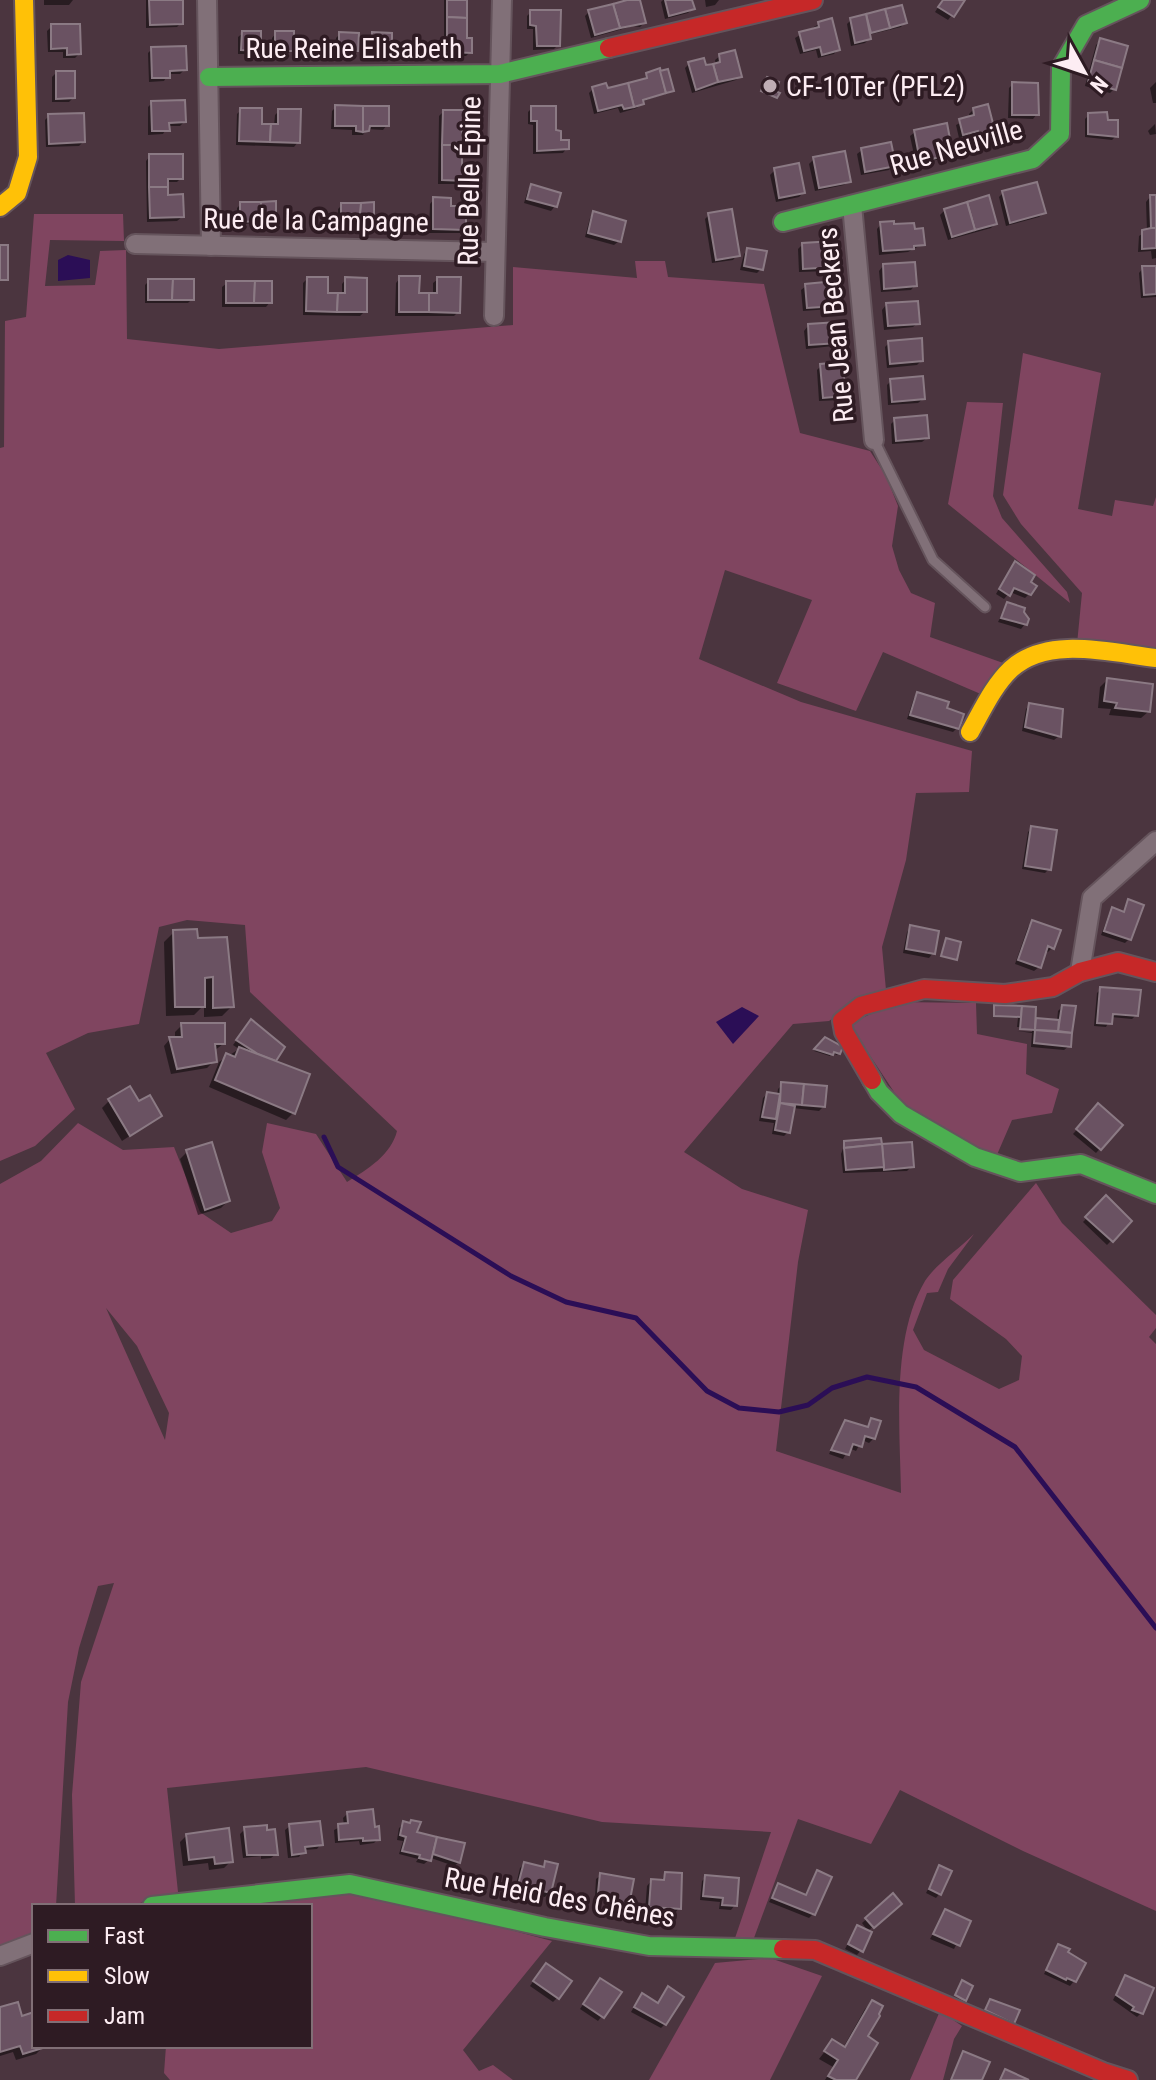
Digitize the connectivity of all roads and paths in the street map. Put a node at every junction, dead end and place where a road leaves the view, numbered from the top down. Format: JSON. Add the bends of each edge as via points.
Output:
{"nodes":[{"id":1,"x":24,"y":0,"type":"edge"},
{"id":2,"x":207,"y":0,"type":"edge"},
{"id":3,"x":502,"y":0,"type":"edge"},
{"id":4,"x":813,"y":0,"type":"edge"},
{"id":5,"x":1140,"y":0,"type":"edge"},
{"id":6,"x":500,"y":74,"type":"junction"},
{"id":7,"x":209,"y":77,"type":"junction"},
{"id":8,"x":852,"y":205,"type":"junction"},
{"id":9,"x":0,"y":207,"type":"edge"},
{"id":10,"x":783,"y":222,"type":"dead end"},
{"id":11,"x":135,"y":244,"type":"dead end"},
{"id":12,"x":211,"y":246,"type":"junction"},
{"id":13,"x":495,"y":252,"type":"junction"},
{"id":14,"x":494,"y":316,"type":"dead end"},
{"id":15,"x":874,"y":440,"type":"joint"},
{"id":16,"x":985,"y":607,"type":"dead end"},
{"id":17,"x":1156,"y":658,"type":"edge"},
{"id":18,"x":970,"y":732,"type":"dead end"},
{"id":19,"x":1156,"y":841,"type":"edge"},
{"id":20,"x":1080,"y":972,"type":"junction"},
{"id":21,"x":1156,"y":972,"type":"edge"},
{"id":22,"x":1156,"y":1194,"type":"edge"},
{"id":23,"x":170,"y":1904,"type":"edge"},
{"id":24,"x":32,"y":1944,"type":"edge"},
{"id":25,"x":0,"y":1956,"type":"edge"},
{"id":26,"x":1128,"y":2080,"type":"edge"}],
"edges":[{"from":1,"to":9,"type":"street","via":[[28,157],[17,193]]},
{"from":2,"to":7,"type":"street"},
{"from":3,"to":6,"type":"street","name":"Rue Belle Épine"},
{"from":4,"to":6,"type":"street","name":"Rue Reine Elisabeth"},
{"from":5,"to":8,"type":"street","name":"Rue Neuville","via":[[1086,25],[1061,68],[1060,134],[1033,159]]},
{"from":6,"to":7,"type":"street","name":"Rue Reine Elisabeth"},
{"from":6,"to":13,"type":"street","name":"Rue Belle Épine"},
{"from":7,"to":12,"type":"street"},
{"from":8,"to":10,"type":"street","name":"Rue Neuville"},
{"from":8,"to":15,"type":"street","name":"Rue Jean Beckers"},
{"from":11,"to":12,"type":"street","name":"Rue de la Campagne"},
{"from":12,"to":13,"type":"street","name":"Rue de la Campagne"},
{"from":13,"to":14,"type":"street","name":"Rue Belle Épine"},
{"from":15,"to":16,"type":"lane","via":[[933,560]]},
{"from":17,"to":18,"type":"street","via":[[1043,651],[1014,666]]},
{"from":19,"to":20,"type":"street","via":[[1092,898]]},
{"from":20,"to":21,"type":"street","via":[[1118,962]]},
{"from":20,"to":22,"type":"street","via":[[1053,987],[1005,994],[924,989],[861,1006],[842,1021],[844,1032],[879,1092],[901,1114],[975,1157],[1020,1172],[1081,1164]]},
{"from":23,"to":26,"type":"street","name":"Rue Heid des Chênes","via":[[350,1884],[649,1946],[815,1950]]},
{"from":24,"to":25,"type":"street"}]}
